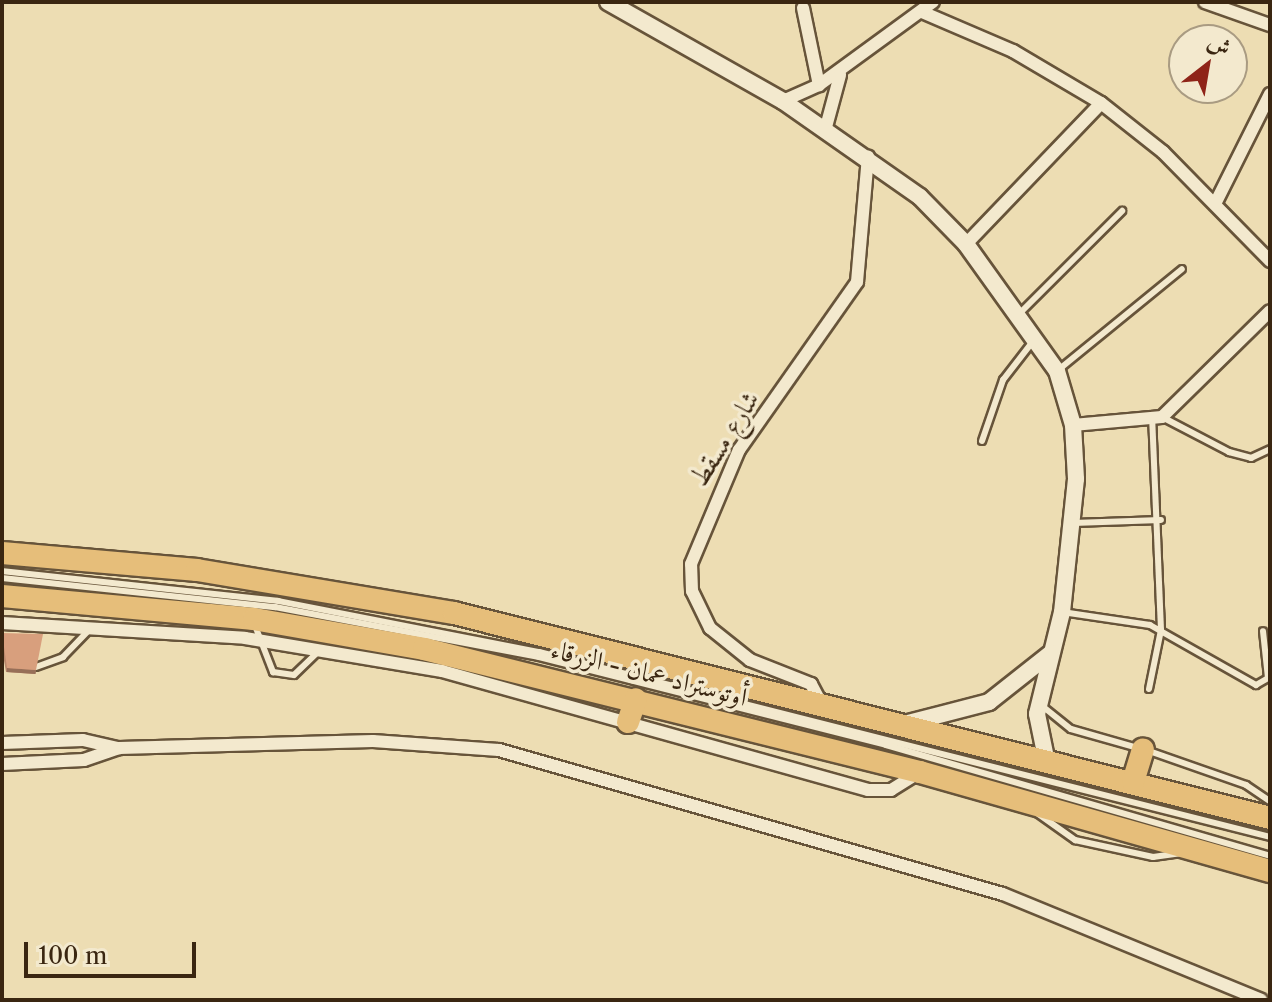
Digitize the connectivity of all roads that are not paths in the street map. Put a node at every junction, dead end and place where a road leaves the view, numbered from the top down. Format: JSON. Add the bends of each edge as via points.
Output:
{"nodes":[{"id":1,"x":608,"y":2,"type":"edge"},
{"id":2,"x":933,"y":2,"type":"edge"},
{"id":3,"x":1205,"y":2,"type":"edge"},
{"id":4,"x":803,"y":8,"type":"dead end"},
{"id":5,"x":922,"y":12,"type":"junction"},
{"id":6,"x":1270,"y":25,"type":"edge"},
{"id":7,"x":846,"y":65,"type":"junction"},
{"id":8,"x":819,"y":85,"type":"junction"},
{"id":9,"x":1270,"y":94,"type":"edge"},
{"id":10,"x":783,"y":101,"type":"junction"},
{"id":11,"x":1101,"y":103,"type":"junction"},
{"id":12,"x":826,"y":127,"type":"junction"},
{"id":13,"x":868,"y":156,"type":"junction"},
{"id":14,"x":1215,"y":204,"type":"junction"},
{"id":15,"x":1122,"y":211,"type":"dead end"},
{"id":16,"x":966,"y":244,"type":"junction"},
{"id":17,"x":1270,"y":261,"type":"edge"},
{"id":18,"x":1182,"y":269,"type":"dead end"},
{"id":19,"x":1270,"y":311,"type":"edge"},
{"id":20,"x":1019,"y":314,"type":"junction"},
{"id":21,"x":1036,"y":337,"type":"junction"},
{"id":22,"x":1057,"y":371,"type":"junction"},
{"id":23,"x":1157,"y":418,"type":"junction"},
{"id":24,"x":1073,"y":425,"type":"junction"},
{"id":25,"x":982,"y":441,"type":"dead end"},
{"id":26,"x":1270,"y":449,"type":"edge"},
{"id":27,"x":1161,"y":520,"type":"junction"},
{"id":28,"x":1073,"y":523,"type":"junction"},
{"id":29,"x":2,"y":553,"type":"edge"},
{"id":30,"x":2,"y":571,"type":"edge"},
{"id":31,"x":2,"y":578,"type":"edge"},
{"id":32,"x":2,"y":596,"type":"edge"},
{"id":33,"x":1062,"y":612,"type":"junction"},
{"id":34,"x":2,"y":623,"type":"edge"},
{"id":35,"x":92,"y":627,"type":"junction"},
{"id":36,"x":254,"y":630,"type":"junction"},
{"id":37,"x":1161,"y":630,"type":"junction"},
{"id":38,"x":1263,"y":631,"type":"dead end"},
{"id":39,"x":320,"y":650,"type":"junction"},
{"id":40,"x":1052,"y":652,"type":"junction"},
{"id":41,"x":36,"y":667,"type":"edge"},
{"id":42,"x":1149,"y":689,"type":"dead end"},
{"id":43,"x":636,"y":699,"type":"junction"},
{"id":44,"x":819,"y":699,"type":"junction"},
{"id":45,"x":1039,"y":703,"type":"junction"},
{"id":46,"x":628,"y":722,"type":"junction"},
{"id":47,"x":908,"y":723,"type":"junction"},
{"id":48,"x":2,"y":743,"type":"edge"},
{"id":49,"x":119,"y":748,"type":"junction"},
{"id":50,"x":1143,"y":749,"type":"junction"},
{"id":51,"x":1046,"y":758,"type":"junction"},
{"id":52,"x":2,"y":764,"type":"edge"},
{"id":53,"x":920,"y":772,"type":"junction"},
{"id":54,"x":1133,"y":782,"type":"junction"},
{"id":55,"x":1270,"y":801,"type":"edge"},
{"id":56,"x":1270,"y":818,"type":"edge"},
{"id":57,"x":1270,"y":837,"type":"edge"},
{"id":58,"x":1270,"y":856,"type":"edge"},
{"id":59,"x":1270,"y":871,"type":"edge"},
{"id":60,"x":1261,"y":1000,"type":"edge"}],
"edges":[{"from":1,"to":10,"type":"street"},
{"from":2,"to":5,"type":"street"},
{"from":3,"to":6,"type":"street"},
{"from":4,"to":8,"type":"street"},
{"from":5,"to":7,"type":"street"},
{"from":5,"to":11,"type":"street","via":[[1013,51]]},
{"from":7,"to":8,"type":"street"},
{"from":7,"to":12,"type":"street","via":[[829,94]]},
{"from":8,"to":10,"type":"street"},
{"from":9,"to":14,"type":"street"},
{"from":10,"to":12,"type":"street"},
{"from":11,"to":14,"type":"street"},
{"from":11,"to":16,"type":"street"},
{"from":12,"to":13,"type":"street"},
{"from":13,"to":16,"type":"street"},
{"from":13,"to":44,"type":"street","name":"شارع مسقط","via":[[857,282],[739,450],[716,490],[691,564],[700,614],[716,635],[750,660],[811,684]]},
{"from":14,"to":17,"type":"street"},
{"from":15,"to":20,"type":"lane"},
{"from":16,"to":20,"type":"street"},
{"from":18,"to":22,"type":"lane"},
{"from":19,"to":23,"type":"street"},
{"from":20,"to":21,"type":"street"},
{"from":21,"to":22,"type":"street"},
{"from":21,"to":25,"type":"lane","via":[[1003,380]]},
{"from":22,"to":24,"type":"street"},
{"from":23,"to":24,"type":"street"},
{"from":23,"to":26,"type":"lane","via":[[1229,452],[1251,458]]},
{"from":23,"to":27,"type":"lane"},
{"from":24,"to":28,"type":"street"},
{"from":27,"to":28,"type":"lane"},
{"from":27,"to":37,"type":"lane"},
{"from":28,"to":33,"type":"street"},
{"from":29,"to":44,"type":"highway","name":"أوتوستراد عمان - الزرقاء","via":[[116,560],[377,598]]},
{"from":30,"to":57,"type":"lane","via":[[278,601],[495,643]]},
{"from":31,"to":58,"type":"lane","via":[[275,607],[539,657],[886,745]]},
{"from":32,"to":36,"type":"highway","name":"أوتوستراد عمان - الزرقاء"},
{"from":33,"to":37,"type":"lane"},
{"from":33,"to":40,"type":"street"},
{"from":34,"to":35,"type":"street"},
{"from":35,"to":36,"type":"street"},
{"from":35,"to":41,"type":"lane","via":[[63,657]]},
{"from":36,"to":39,"type":"street"},
{"from":36,"to":39,"type":"lane","via":[[265,664],[282,676],[303,668]]},
{"from":36,"to":43,"type":"highway","name":"أوتوستراد عمان - الزرقاء","via":[[424,649]]},
{"from":37,"to":38,"type":"lane","via":[[1256,685],[1268,678]]},
{"from":37,"to":42,"type":"lane"},
{"from":39,"to":46,"type":"street","via":[[442,671]]},
{"from":40,"to":45,"type":"street"},
{"from":40,"to":47,"type":"street","via":[[989,702]]},
{"from":43,"to":46,"type":"highway"},
{"from":43,"to":53,"type":"highway","name":"أوتوستراد عمان - الزرقاء"},
{"from":44,"to":47,"type":"highway","name":"أوتوستراد عمان - الزرقاء"},
{"from":45,"to":50,"type":"lane","via":[[1081,733]]},
{"from":45,"to":51,"type":"street","via":[[1037,735]]},
{"from":46,"to":53,"type":"street","via":[[853,788],[884,792]]},
{"from":47,"to":51,"type":"highway","name":"أوتوستراد عمان - الزرقاء"},
{"from":48,"to":49,"type":"street","via":[[83,740]]},
{"from":49,"to":52,"type":"street","via":[[84,760]]},
{"from":49,"to":60,"type":"street","via":[[373,741],[529,757],[1003,894]]},
{"from":50,"to":54,"type":"highway"},
{"from":50,"to":55,"type":"lane","via":[[1246,785]]},
{"from":51,"to":54,"type":"highway","name":"أوتوستراد عمان - الزرقاء"},
{"from":53,"to":59,"type":"highway","name":"أوتوستراد عمان - الزرقاء"},
{"from":54,"to":56,"type":"highway","name":"أوتوستراد عمان - الزرقاء"}]}
